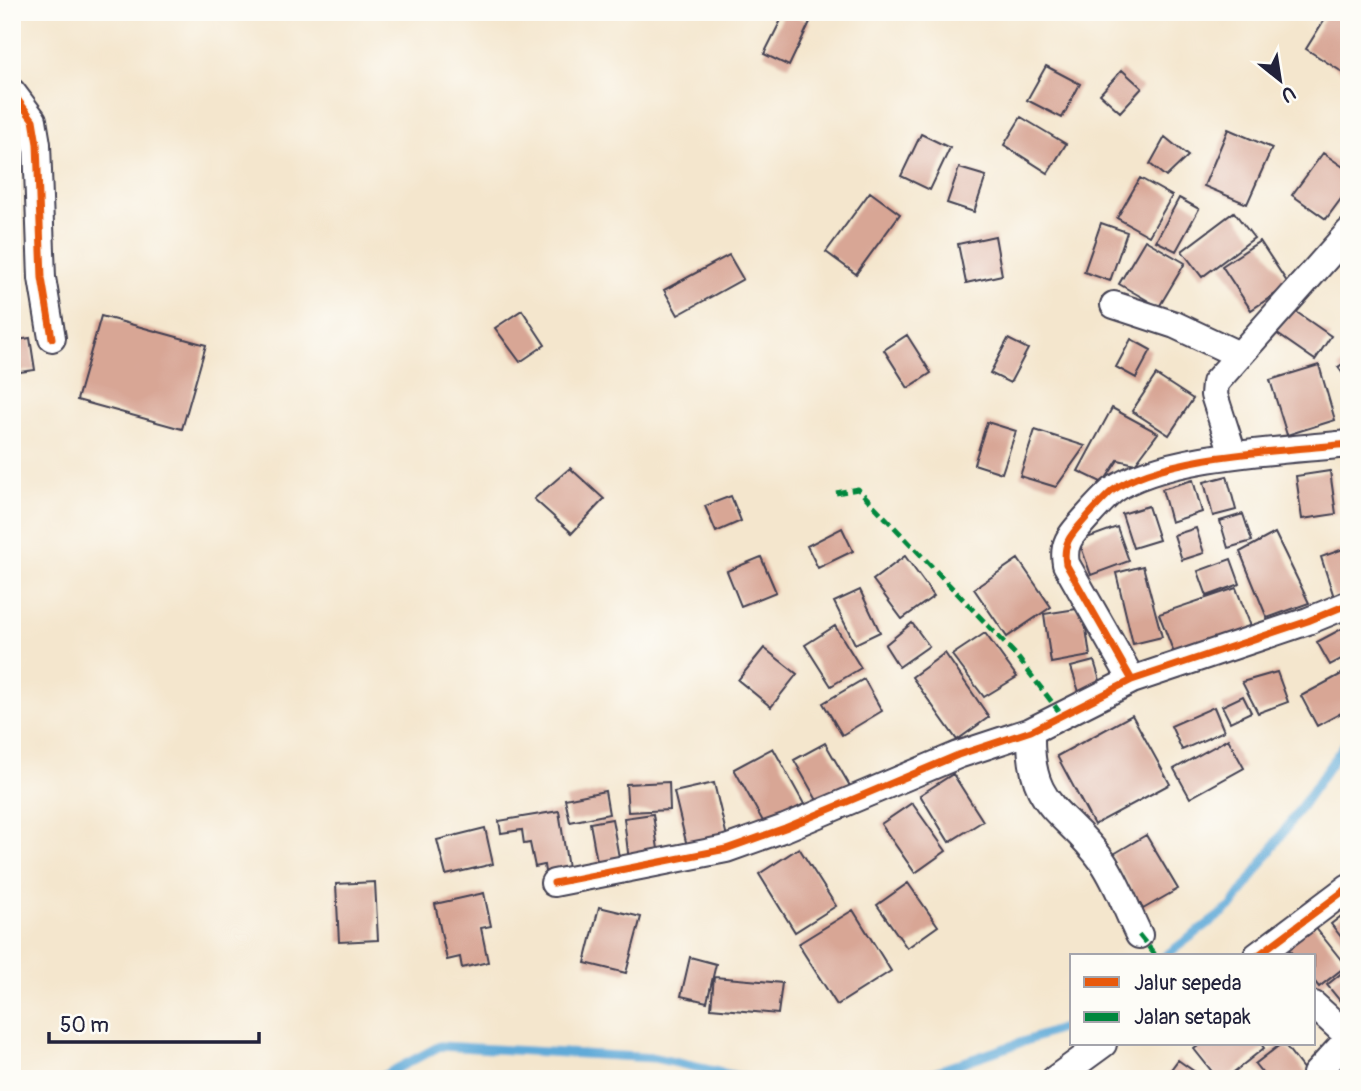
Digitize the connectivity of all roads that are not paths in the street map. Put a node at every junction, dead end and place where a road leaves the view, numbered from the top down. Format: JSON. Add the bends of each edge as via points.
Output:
{"nodes":[{"id":1,"x":12,"y":92,"type":"edge"},
{"id":2,"x":1349,"y":232,"type":"edge"},
{"id":3,"x":1114,"y":305,"type":"dead end"},
{"id":4,"x":52,"y":338,"type":"dead end"},
{"id":5,"x":1239,"y":355,"type":"junction"},
{"id":6,"x":1349,"y":444,"type":"edge"},
{"id":7,"x":1233,"y":454,"type":"junction"},
{"id":8,"x":1349,"y":604,"type":"edge"},
{"id":9,"x":1132,"y":680,"type":"junction"},
{"id":10,"x":1031,"y":731,"type":"junction"},
{"id":11,"x":554,"y":883,"type":"dead end"},
{"id":12,"x":1349,"y":887,"type":"edge"},
{"id":13,"x":1139,"y":935,"type":"dead end"},
{"id":14,"x":1264,"y":954,"type":"edge"},
{"id":15,"x":1316,"y":1007,"type":"edge"},
{"id":16,"x":1349,"y":1038,"type":"edge"},
{"id":17,"x":1100,"y":1046,"type":"edge"},
{"id":18,"x":1315,"y":1074,"type":"dead end"},
{"id":19,"x":1051,"y":1078,"type":"edge"}],
"edges":[{"from":1,"to":4,"type":"street","via":[[33,120],[37,144],[42,278]]},
{"from":2,"to":5,"type":"street"},
{"from":3,"to":5,"type":"street","via":[[1175,325]]},
{"from":5,"to":7,"type":"street","via":[[1214,389]]},
{"from":6,"to":7,"type":"street"},
{"from":7,"to":9,"type":"street","via":[[1133,480],[1112,491],[1067,540],[1063,549],[1066,564]]},
{"from":8,"to":9,"type":"street"},
{"from":9,"to":10,"type":"street"},
{"from":10,"to":11,"type":"street","via":[[922,769],[726,849]]},
{"from":10,"to":13,"type":"street","via":[[1037,785],[1105,865]]},
{"from":12,"to":14,"type":"street"},
{"from":15,"to":16,"type":"street"},
{"from":16,"to":18,"type":"street"},
{"from":17,"to":19,"type":"street"}]}
